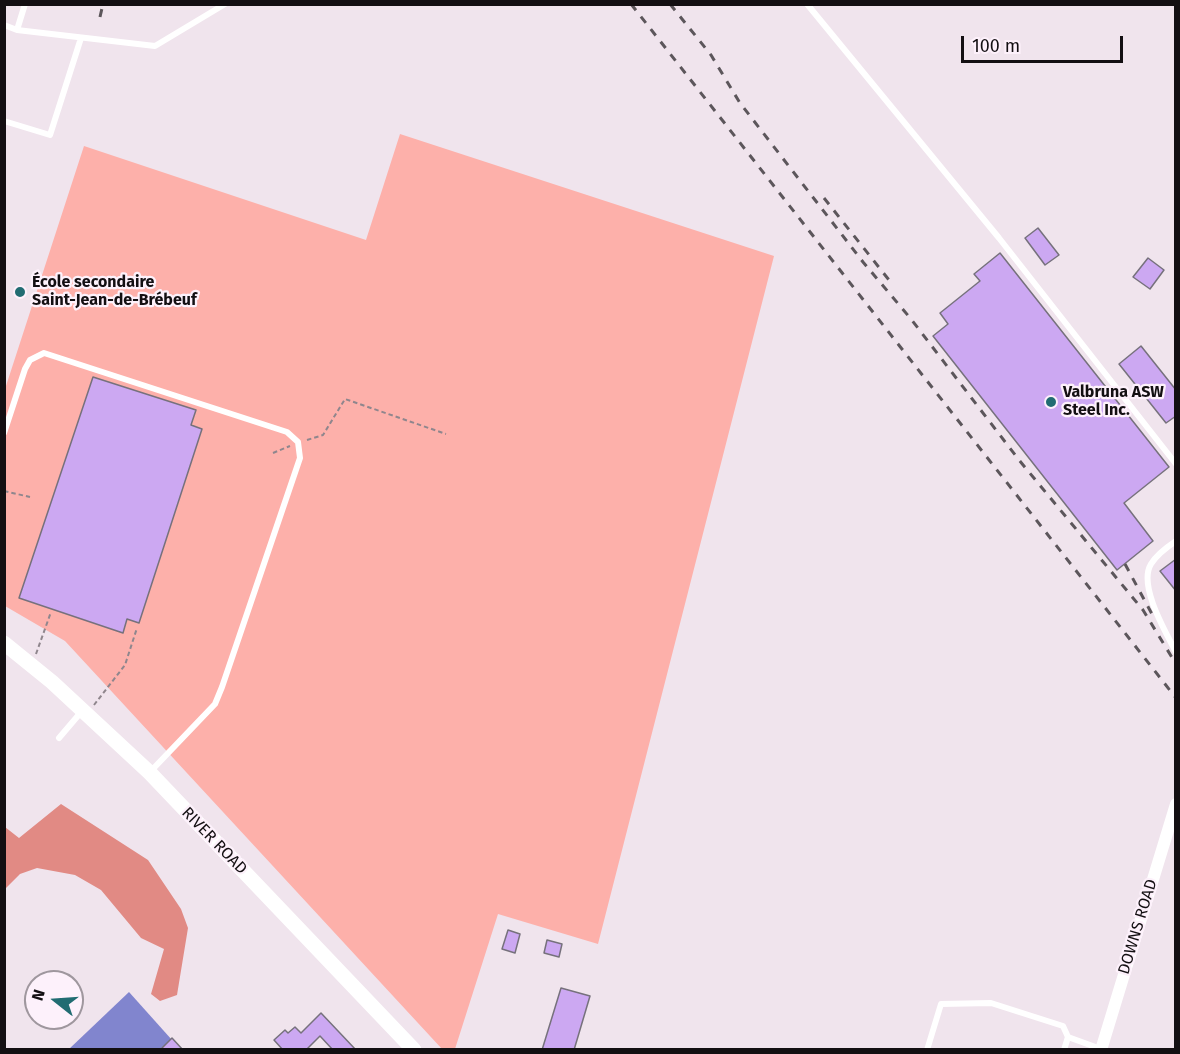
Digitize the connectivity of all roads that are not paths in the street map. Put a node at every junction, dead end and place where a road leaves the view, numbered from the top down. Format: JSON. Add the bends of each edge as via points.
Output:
{"nodes":[{"id":1,"x":25,"y":4,"type":"edge"},
{"id":2,"x":225,"y":4,"type":"edge"},
{"id":3,"x":807,"y":4,"type":"edge"},
{"id":4,"x":4,"y":25,"type":"edge"},
{"id":5,"x":17,"y":30,"type":"junction"},
{"id":6,"x":81,"y":38,"type":"junction"},
{"id":7,"x":4,"y":121,"type":"edge"},
{"id":8,"x":4,"y":433,"type":"edge"},
{"id":9,"x":1176,"y":464,"type":"edge"},
{"id":10,"x":1176,"y":541,"type":"edge"},
{"id":11,"x":4,"y":643,"type":"edge"},
{"id":12,"x":1176,"y":652,"type":"edge"},
{"id":13,"x":85,"y":712,"type":"junction"},
{"id":14,"x":59,"y":738,"type":"dead end"},
{"id":15,"x":150,"y":773,"type":"junction"},
{"id":16,"x":1176,"y":804,"type":"edge"},
{"id":17,"x":1068,"y":1037,"type":"junction"},
{"id":18,"x":1101,"y":1049,"type":"edge"},
{"id":19,"x":414,"y":1050,"type":"edge"},
{"id":20,"x":927,"y":1050,"type":"edge"},
{"id":21,"x":1064,"y":1050,"type":"edge"}],
"edges":[{"from":1,"to":5,"type":"lane"},
{"from":2,"to":6,"type":"lane","via":[[155,46]]},
{"from":3,"to":9,"type":"lane","via":[[999,238]]},
{"from":4,"to":5,"type":"lane"},
{"from":5,"to":6,"type":"lane"},
{"from":6,"to":7,"type":"lane","via":[[50,135]]},
{"from":8,"to":15,"type":"lane","via":[[25,369],[30,360],[44,353],[287,432],[298,442],[300,458],[215,704]]},
{"from":10,"to":12,"type":"lane","via":[[1155,559],[1147,578],[1160,620]]},
{"from":11,"to":13,"type":"street","name":"RIVER ROAD"},
{"from":13,"to":14,"type":"lane"},
{"from":13,"to":15,"type":"street","name":"RIVER ROAD"},
{"from":15,"to":19,"type":"street","name":"RIVER ROAD"},
{"from":16,"to":18,"type":"street","name":"DOWNS ROAD"},
{"from":17,"to":18,"type":"lane"},
{"from":17,"to":20,"type":"lane","via":[[1064,1026],[1051,1020],[991,1004],[941,1004]]},
{"from":17,"to":21,"type":"lane"}]}
